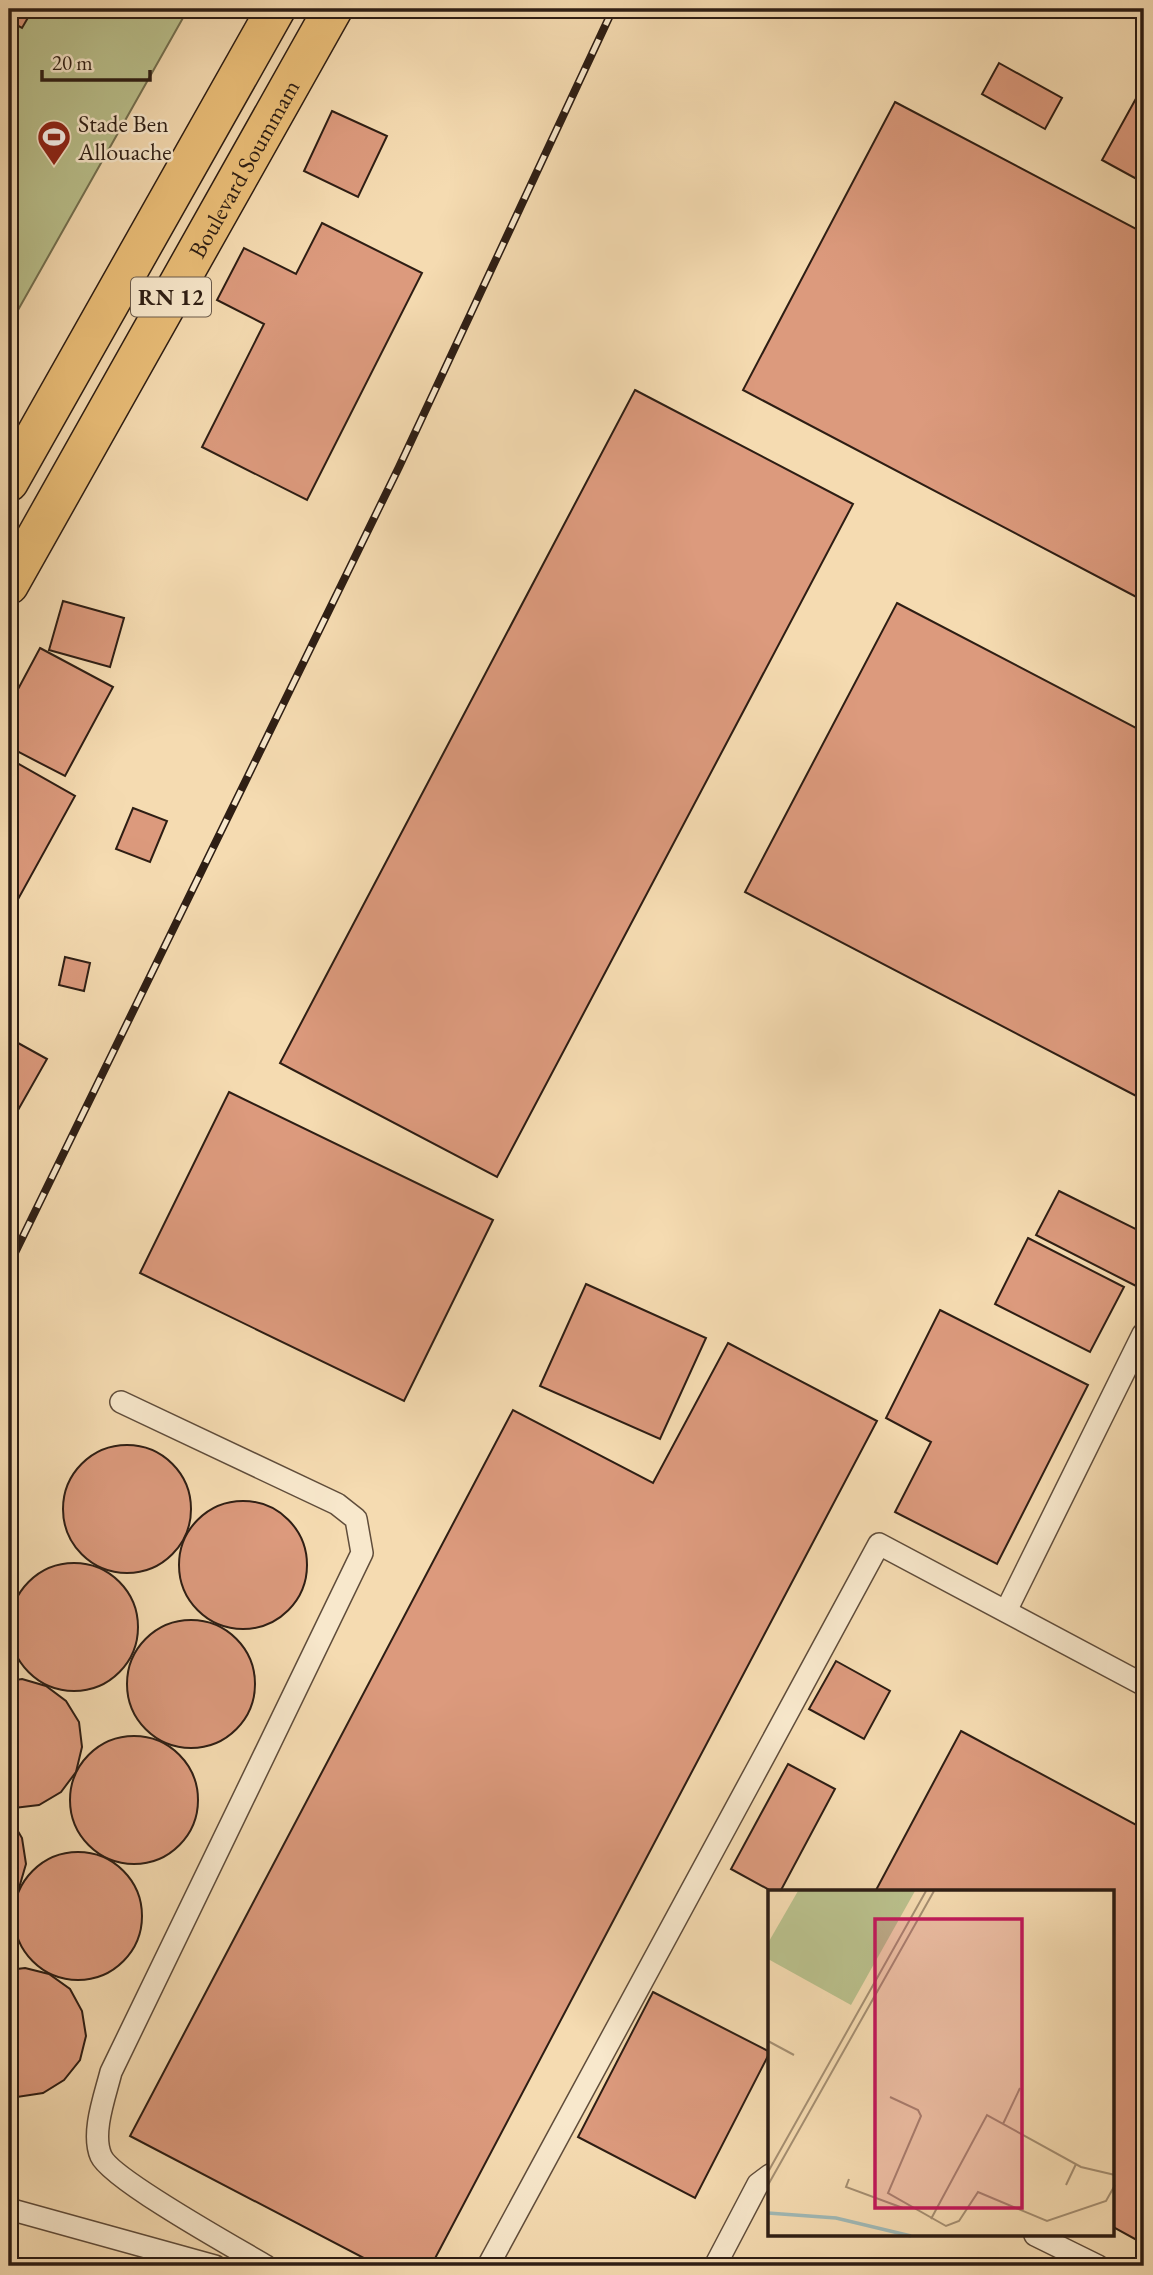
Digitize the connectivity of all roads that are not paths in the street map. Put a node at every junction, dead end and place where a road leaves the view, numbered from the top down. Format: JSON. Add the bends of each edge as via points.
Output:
{"nodes":[{"id":1,"x":276,"y":9,"type":"edge"},
{"id":2,"x":332,"y":9,"type":"edge"},
{"id":3,"x":9,"y":482,"type":"edge"},
{"id":4,"x":9,"y":585,"type":"edge"},
{"id":5,"x":1143,"y":1334,"type":"edge"},
{"id":6,"x":121,"y":1402,"type":"dead end"},
{"id":7,"x":1006,"y":1611,"type":"junction"},
{"id":8,"x":1144,"y":1685,"type":"edge"},
{"id":9,"x":768,"y":2176,"type":"edge"},
{"id":10,"x":9,"y":2209,"type":"edge"},
{"id":11,"x":1037,"y":2236,"type":"edge"},
{"id":12,"x":215,"y":2266,"type":"edge"},
{"id":13,"x":266,"y":2266,"type":"edge"},
{"id":14,"x":488,"y":2266,"type":"edge"},
{"id":15,"x":715,"y":2266,"type":"edge"},
{"id":16,"x":1098,"y":2266,"type":"edge"}],
"edges":[{"from":1,"to":3,"type":"main road","name":"Boulevard Soummam","number":"RN 12"},
{"from":2,"to":4,"type":"main road","name":"Boulevard Soummam","number":"RN 12"},
{"from":5,"to":7,"type":"lane"},
{"from":6,"to":13,"type":"lane","via":[[337,1504],[355,1519],[362,1553],[111,2072],[97,2129],[101,2157],[123,2179]]},
{"from":7,"to":8,"type":"lane"},
{"from":7,"to":14,"type":"lane","via":[[879,1544]]},
{"from":9,"to":15,"type":"lane","via":[[758,2184]]},
{"from":10,"to":12,"type":"lane"},
{"from":11,"to":16,"type":"lane"}]}
